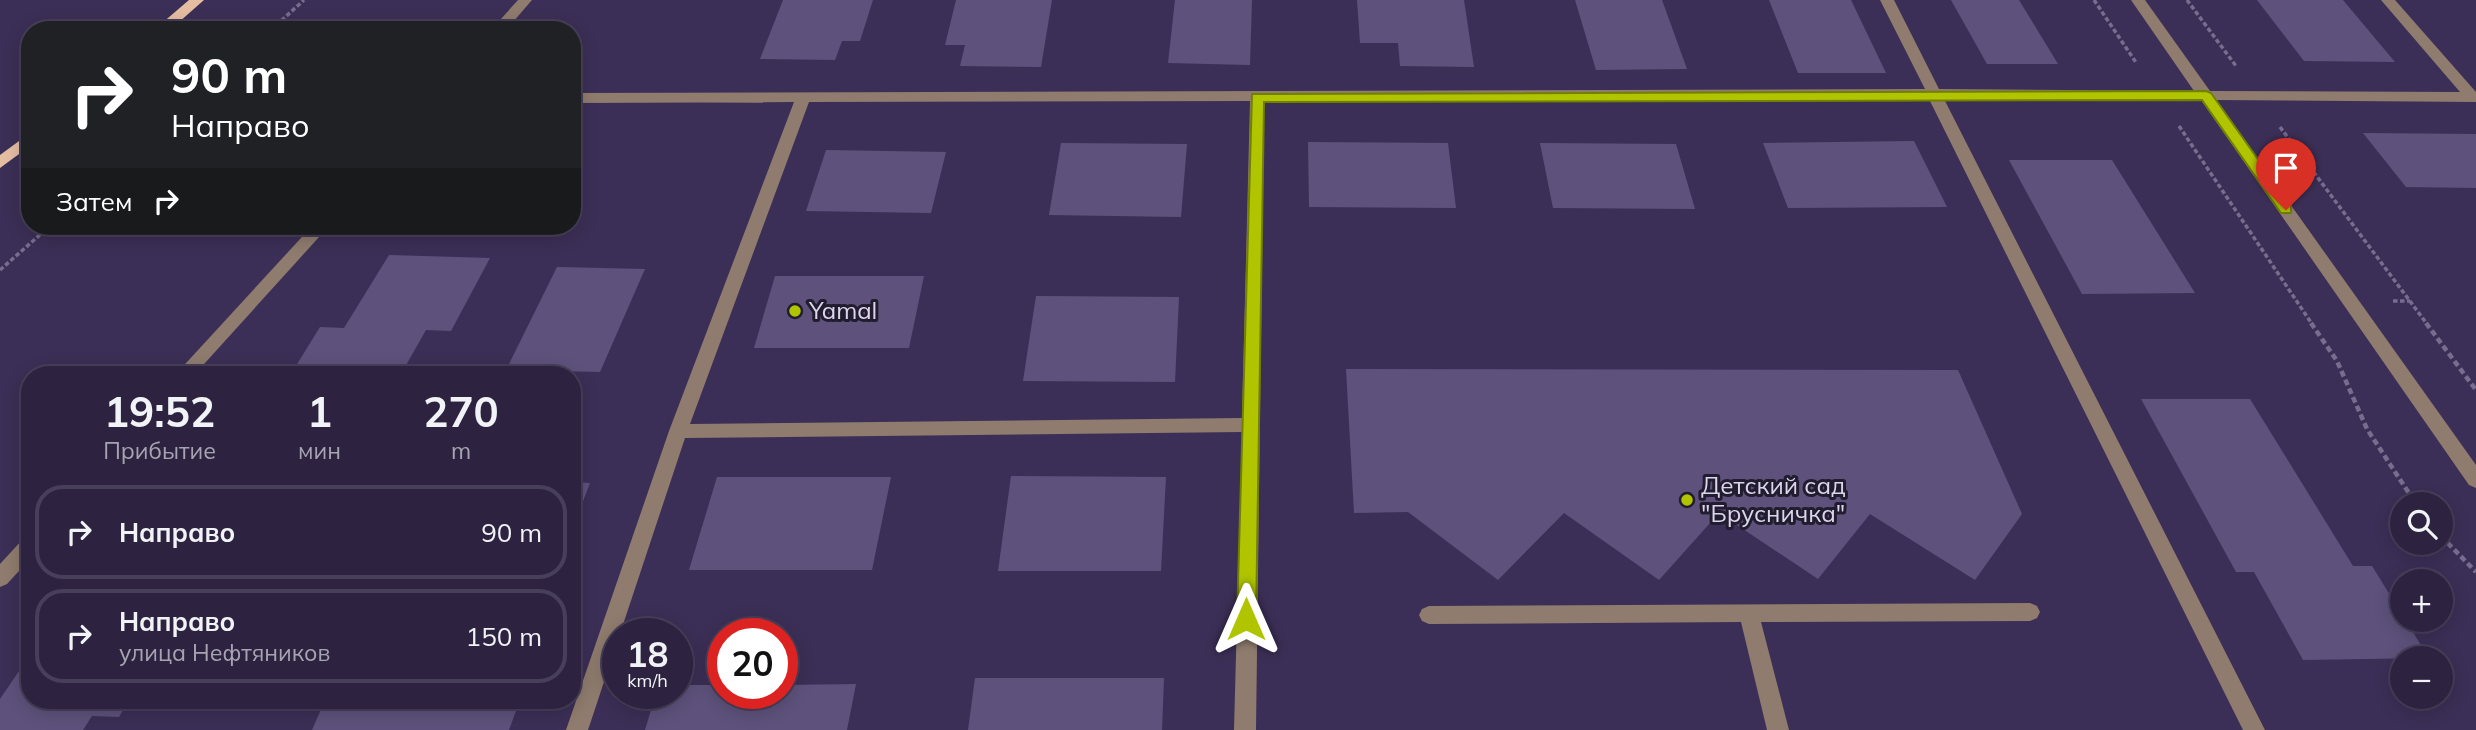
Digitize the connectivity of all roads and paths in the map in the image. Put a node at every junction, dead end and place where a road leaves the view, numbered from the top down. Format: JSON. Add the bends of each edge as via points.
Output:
{"nodes":[{"id":1,"x":197,"y":0,"type":"edge"},
{"id":2,"x":304,"y":0,"type":"edge"},
{"id":3,"x":525,"y":0,"type":"edge"},
{"id":4,"x":1887,"y":0,"type":"edge"},
{"id":5,"x":2094,"y":0,"type":"edge"},
{"id":6,"x":2138,"y":0,"type":"edge"},
{"id":7,"x":2187,"y":0,"type":"edge"},
{"id":8,"x":2388,"y":0,"type":"edge"},
{"id":9,"x":172,"y":21,"type":"edge"},
{"id":10,"x":281,"y":21,"type":"edge"},
{"id":11,"x":506,"y":21,"type":"edge"},
{"id":12,"x":1934,"y":94,"type":"junction"},
{"id":13,"x":2159,"y":96,"type":"junction"},
{"id":14,"x":2206,"y":96,"type":"junction"},
{"id":15,"x":2258,"y":96,"type":"junction"},
{"id":16,"x":1257,"y":97,"type":"junction"},
{"id":17,"x":2474,"y":97,"type":"edge"},
{"id":18,"x":581,"y":98,"type":"edge"},
{"id":19,"x":803,"y":98,"type":"junction"},
{"id":20,"x":21,"y":146,"type":"edge"},
{"id":21,"x":0,"y":163,"type":"edge"},
{"id":22,"x":40,"y":235,"type":"edge"},
{"id":23,"x":313,"y":235,"type":"edge"},
{"id":24,"x":0,"y":270,"type":"edge"},
{"id":25,"x":192,"y":366,"type":"edge"},
{"id":26,"x":2476,"y":390,"type":"edge"},
{"id":27,"x":1248,"y":425,"type":"junction"},
{"id":28,"x":678,"y":431,"type":"junction"},
{"id":29,"x":2476,"y":480,"type":"edge"},
{"id":30,"x":2408,"y":492,"type":"edge"},
{"id":31,"x":2453,"y":548,"type":"edge"},
{"id":32,"x":21,"y":555,"type":"edge"},
{"id":33,"x":2476,"y":572,"type":"edge"},
{"id":34,"x":0,"y":578,"type":"edge"},
{"id":35,"x":2030,"y":612,"type":"dead end"},
{"id":36,"x":1749,"y":614,"type":"junction"},
{"id":37,"x":1429,"y":615,"type":"dead end"},
{"id":38,"x":577,"y":730,"type":"edge"},
{"id":39,"x":1245,"y":730,"type":"edge"},
{"id":40,"x":1778,"y":730,"type":"edge"},
{"id":41,"x":2254,"y":730,"type":"edge"}],
"edges":[{"from":1,"to":9,"type":"main road"},
{"from":2,"to":10,"type":"path"},
{"from":3,"to":11,"type":"street"},
{"from":4,"to":12,"type":"street"},
{"from":5,"to":13,"type":"path"},
{"from":6,"to":14,"type":"street"},
{"from":7,"to":15,"type":"path"},
{"from":8,"to":17,"type":"street"},
{"from":12,"to":13,"type":"street"},
{"from":12,"to":16,"type":"street"},
{"from":12,"to":41,"type":"street"},
{"from":13,"to":14,"type":"street"},
{"from":13,"to":30,"type":"path","via":[[2337,361],[2367,429]]},
{"from":14,"to":15,"type":"street"},
{"from":14,"to":29,"type":"street"},
{"from":15,"to":17,"type":"street"},
{"from":15,"to":26,"type":"path"},
{"from":16,"to":19,"type":"street"},
{"from":16,"to":27,"type":"street"},
{"from":18,"to":19,"type":"street"},
{"from":19,"to":28,"type":"street"},
{"from":20,"to":21,"type":"main road"},
{"from":22,"to":24,"type":"path"},
{"from":23,"to":25,"type":"street"},
{"from":27,"to":28,"type":"street"},
{"from":27,"to":39,"type":"street"},
{"from":28,"to":38,"type":"street"},
{"from":31,"to":33,"type":"path"},
{"from":32,"to":34,"type":"street"},
{"from":35,"to":36,"type":"street"},
{"from":36,"to":37,"type":"street"},
{"from":36,"to":40,"type":"street"}]}
